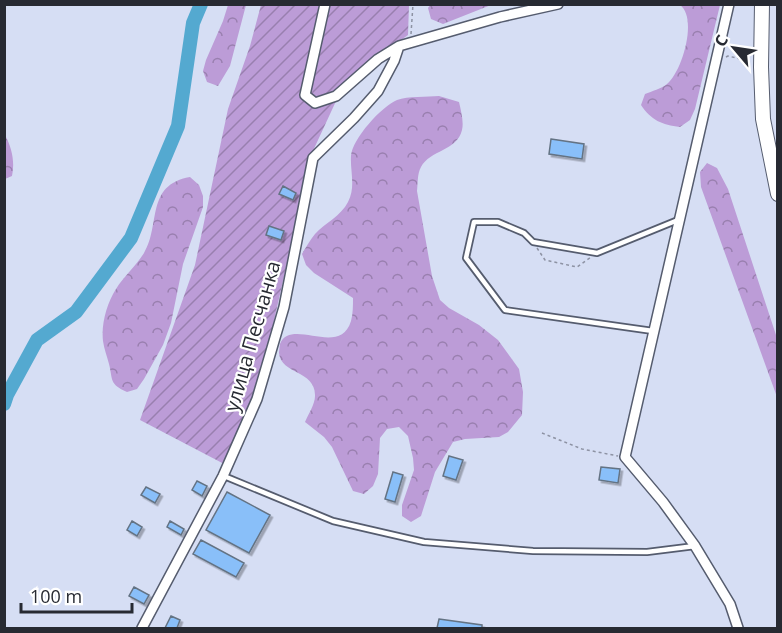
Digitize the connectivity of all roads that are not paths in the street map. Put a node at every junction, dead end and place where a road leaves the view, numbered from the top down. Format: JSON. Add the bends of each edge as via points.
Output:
{"nodes":[{"id":1,"x":325,"y":4,"type":"edge"},
{"id":2,"x":558,"y":4,"type":"edge"},
{"id":3,"x":729,"y":4,"type":"edge"},
{"id":4,"x":762,"y":4,"type":"edge"},
{"id":5,"x":399,"y":46,"type":"junction"},
{"id":6,"x":777,"y":194,"type":"edge"},
{"id":7,"x":679,"y":220,"type":"junction"},
{"id":8,"x":653,"y":331,"type":"junction"},
{"id":9,"x":223,"y":476,"type":"junction"},
{"id":10,"x":695,"y":546,"type":"junction"},
{"id":11,"x":142,"y":628,"type":"edge"},
{"id":12,"x":738,"y":628,"type":"edge"}],
"edges":[{"from":1,"to":5,"type":"street","via":[[305,95],[315,103],[336,96]]},
{"from":2,"to":5,"type":"street"},
{"from":3,"to":7,"type":"street"},
{"from":4,"to":6,"type":"main road","via":[[763,119]]},
{"from":5,"to":9,"type":"street","name":"улица Песчанка","via":[[378,91],[313,158],[284,307],[256,399]]},
{"from":7,"to":8,"type":"street"},
{"from":7,"to":8,"type":"lane","via":[[597,253],[533,242],[524,233],[498,222],[474,222],[466,258],[505,310]]},
{"from":8,"to":10,"type":"street","via":[[624,457]]},
{"from":9,"to":10,"type":"lane","via":[[333,521],[424,542],[533,551],[647,552]]},
{"from":9,"to":11,"type":"street","name":"улица Песчанка"},
{"from":10,"to":12,"type":"street","via":[[730,604]]}]}
